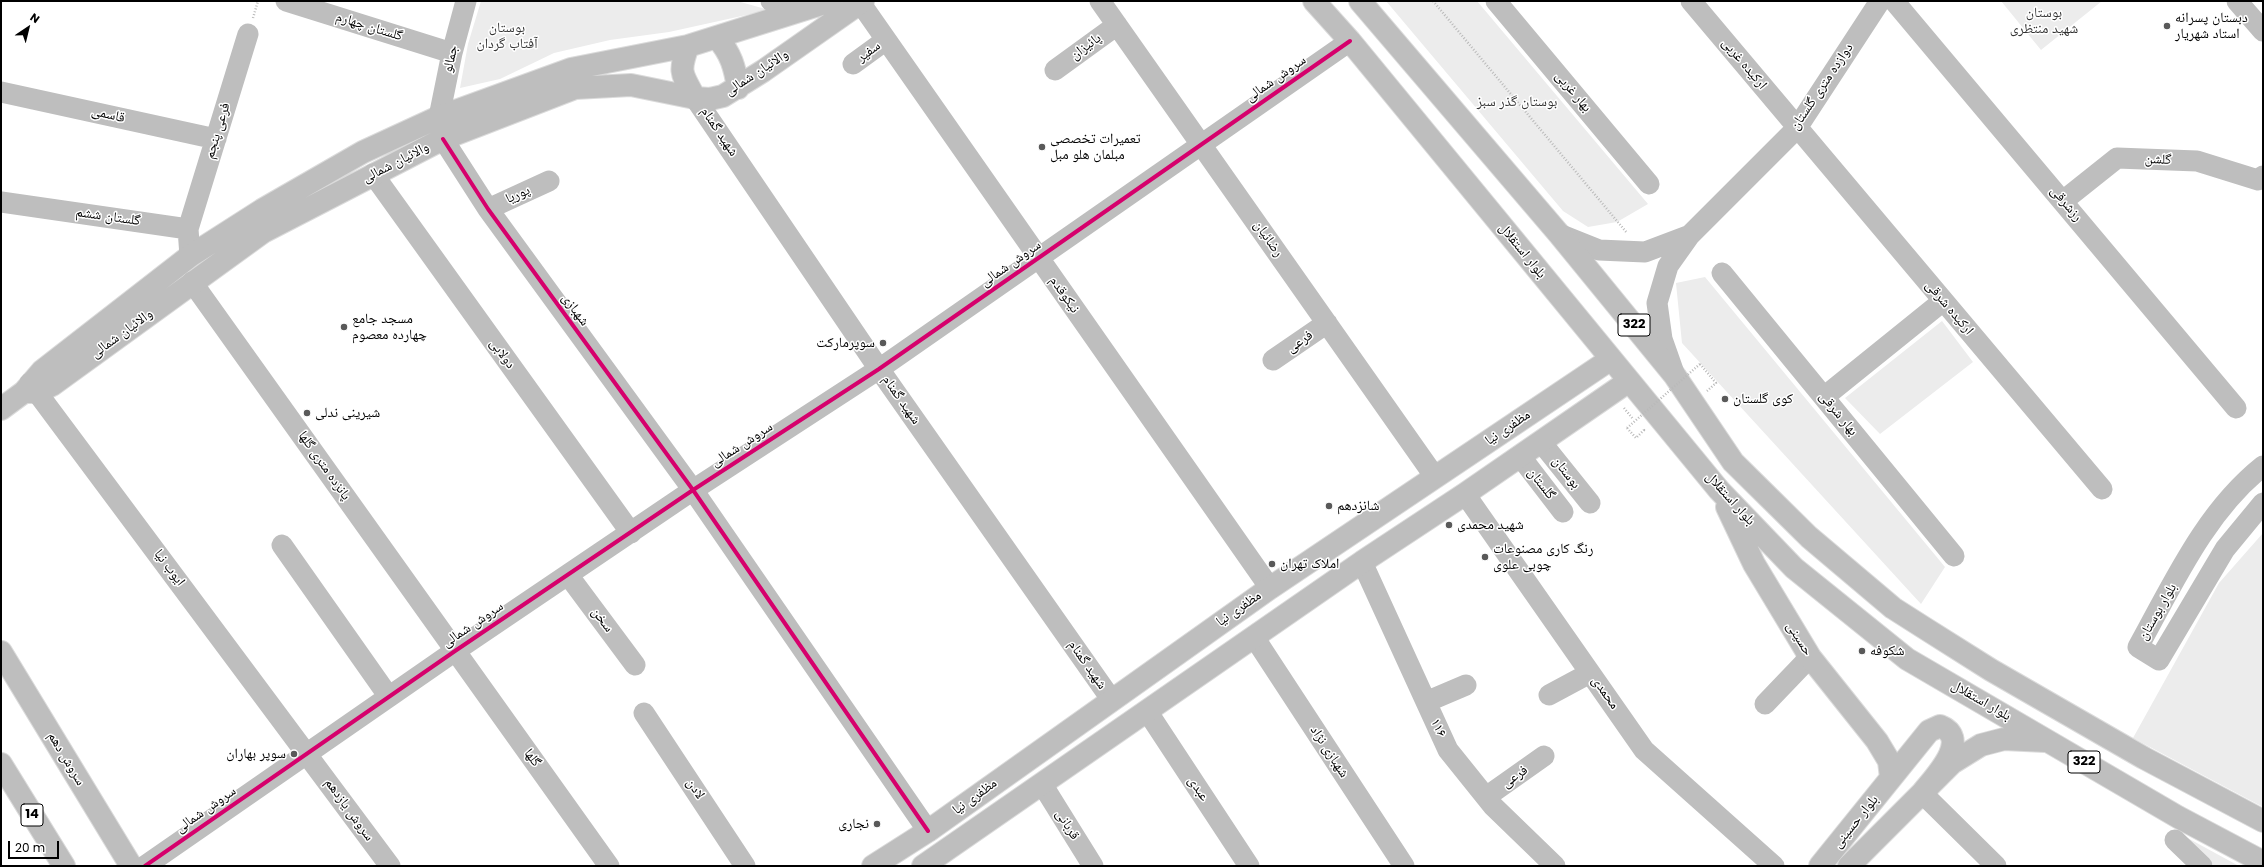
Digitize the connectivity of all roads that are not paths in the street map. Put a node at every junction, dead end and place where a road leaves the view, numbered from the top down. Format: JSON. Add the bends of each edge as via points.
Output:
{"nodes":[{"id":1,"x":286,"y":1,"type":"edge"},
{"id":2,"x":466,"y":1,"type":"edge"},
{"id":3,"x":772,"y":1,"type":"edge"},
{"id":4,"x":832,"y":1,"type":"edge"},
{"id":5,"x":1100,"y":1,"type":"edge"},
{"id":6,"x":1314,"y":1,"type":"edge"},
{"id":7,"x":1360,"y":1,"type":"edge"},
{"id":8,"x":1496,"y":1,"type":"edge"},
{"id":9,"x":1691,"y":1,"type":"edge"},
{"id":10,"x":1880,"y":1,"type":"edge"},
{"id":11,"x":1894,"y":1,"type":"edge"},
{"id":12,"x":2237,"y":1,"type":"edge"},
{"id":13,"x":861,"y":2,"type":"edge"},
{"id":14,"x":802,"y":5,"type":"edge"},
{"id":15,"x":1117,"y":25,"type":"junction"},
{"id":16,"x":2263,"y":31,"type":"edge"},
{"id":17,"x":248,"y":34,"type":"dead end"},
{"id":18,"x":717,"y":38,"type":"junction"},
{"id":19,"x":886,"y":40,"type":"junction"},
{"id":20,"x":1350,"y":41,"type":"junction"},
{"id":21,"x":688,"y":46,"type":"junction"},
{"id":22,"x":452,"y":53,"type":"junction"},
{"id":23,"x":853,"y":64,"type":"dead end"},
{"id":24,"x":1055,"y":70,"type":"dead end"},
{"id":25,"x":738,"y":88,"type":"junction"},
{"id":26,"x":1,"y":92,"type":"edge"},
{"id":27,"x":695,"y":98,"type":"junction"},
{"id":28,"x":439,"y":117,"type":"junction"},
{"id":29,"x":1797,"y":128,"type":"junction"},
{"id":30,"x":216,"y":139,"type":"junction"},
{"id":31,"x":444,"y":139,"type":"junction"},
{"id":32,"x":1201,"y":145,"type":"junction"},
{"id":33,"x":373,"y":174,"type":"junction"},
{"id":34,"x":2261,"y":180,"type":"edge"},
{"id":35,"x":549,"y":181,"type":"dead end"},
{"id":36,"x":1649,"y":184,"type":"dead end"},
{"id":37,"x":2063,"y":201,"type":"junction"},
{"id":38,"x":1,"y":202,"type":"edge"},
{"id":39,"x":488,"y":209,"type":"junction"},
{"id":40,"x":188,"y":229,"type":"junction"},
{"id":41,"x":1558,"y":234,"type":"junction"},
{"id":42,"x":1690,"y":235,"type":"junction"},
{"id":43,"x":190,"y":256,"type":"junction"},
{"id":44,"x":1039,"y":258,"type":"junction"},
{"id":45,"x":1722,"y":273,"type":"dead end"},
{"id":46,"x":192,"y":282,"type":"junction"},
{"id":47,"x":1944,"y":301,"type":"junction"},
{"id":48,"x":1327,"y":324,"type":"junction"},
{"id":49,"x":1611,"y":359,"type":"junction"},
{"id":50,"x":1273,"y":360,"type":"dead end"},
{"id":51,"x":879,"y":369,"type":"junction"},
{"id":52,"x":1675,"y":376,"type":"junction"},
{"id":53,"x":1629,"y":381,"type":"junction"},
{"id":54,"x":31,"y":389,"type":"junction"},
{"id":55,"x":1564,"y":391,"type":"junction"},
{"id":56,"x":1824,"y":397,"type":"junction"},
{"id":57,"x":1590,"y":407,"type":"junction"},
{"id":58,"x":2236,"y":408,"type":"dead end"},
{"id":59,"x":1,"y":409,"type":"edge"},
{"id":60,"x":1541,"y":442,"type":"junction"},
{"id":61,"x":1520,"y":456,"type":"junction"},
{"id":62,"x":2263,"y":466,"type":"edge"},
{"id":63,"x":1435,"y":478,"type":"junction"},
{"id":64,"x":2102,"y":489,"type":"dead end"},
{"id":65,"x":693,"y":490,"type":"junction"},
{"id":66,"x":1719,"y":490,"type":"junction"},
{"id":67,"x":1465,"y":494,"type":"junction"},
{"id":68,"x":2228,"y":499,"type":"junction"},
{"id":69,"x":2263,"y":503,"type":"edge"},
{"id":70,"x":1590,"y":504,"type":"dead end"},
{"id":71,"x":1563,"y":512,"type":"dead end"},
{"id":72,"x":2248,"y":521,"type":"junction"},
{"id":73,"x":631,"y":533,"type":"junction"},
{"id":74,"x":282,"y":545,"type":"dead end"},
{"id":75,"x":1954,"y":556,"type":"dead end"},
{"id":76,"x":1362,"y":562,"type":"junction"},
{"id":77,"x":568,"y":575,"type":"junction"},
{"id":78,"x":1270,"y":588,"type":"junction"},
{"id":79,"x":1926,"y":630,"type":"junction"},
{"id":80,"x":1254,"y":637,"type":"junction"},
{"id":81,"x":455,"y":651,"type":"junction"},
{"id":82,"x":1,"y":652,"type":"edge"},
{"id":83,"x":1810,"y":657,"type":"junction"},
{"id":84,"x":1907,"y":659,"type":"junction"},
{"id":85,"x":635,"y":665,"type":"dead end"},
{"id":86,"x":1590,"y":673,"type":"junction"},
{"id":87,"x":1466,"y":685,"type":"dead end"},
{"id":88,"x":1549,"y":695,"type":"dead end"},
{"id":89,"x":389,"y":696,"type":"junction"},
{"id":90,"x":1111,"y":699,"type":"junction"},
{"id":91,"x":1426,"y":702,"type":"junction"},
{"id":92,"x":1765,"y":704,"type":"dead end"},
{"id":93,"x":1147,"y":711,"type":"junction"},
{"id":94,"x":644,"y":713,"type":"dead end"},
{"id":95,"x":2049,"y":741,"type":"junction"},
{"id":96,"x":308,"y":753,"type":"junction"},
{"id":97,"x":1544,"y":756,"type":"dead end"},
{"id":98,"x":1,"y":764,"type":"edge"},
{"id":99,"x":1891,"y":778,"type":"junction"},
{"id":100,"x":1042,"y":784,"type":"junction"},
{"id":101,"x":1922,"y":793,"type":"junction"},
{"id":102,"x":1486,"y":797,"type":"junction"},
{"id":103,"x":2263,"y":821,"type":"edge"},
{"id":104,"x":928,"y":831,"type":"junction"},
{"id":105,"x":2175,"y":840,"type":"dead end"},
{"id":106,"x":935,"y":862,"type":"edge"},
{"id":107,"x":2263,"y":862,"type":"edge"},
{"id":108,"x":64,"y":866,"type":"edge"},
{"id":109,"x":131,"y":866,"type":"edge"},
{"id":110,"x":145,"y":866,"type":"edge"},
{"id":111,"x":390,"y":866,"type":"edge"},
{"id":112,"x":609,"y":866,"type":"edge"},
{"id":113,"x":745,"y":866,"type":"edge"},
{"id":114,"x":873,"y":866,"type":"edge"},
{"id":115,"x":1093,"y":866,"type":"edge"},
{"id":116,"x":1249,"y":866,"type":"edge"},
{"id":117,"x":1404,"y":866,"type":"edge"},
{"id":118,"x":1556,"y":866,"type":"edge"},
{"id":119,"x":1774,"y":866,"type":"edge"},
{"id":120,"x":1820,"y":866,"type":"edge"},
{"id":121,"x":1849,"y":866,"type":"edge"},
{"id":122,"x":1996,"y":866,"type":"edge"},
{"id":123,"x":2202,"y":866,"type":"edge"}],
"edges":[{"from":1,"to":22,"type":"street","name":"گلستان چهارم"},
{"from":2,"to":22,"type":"street","name":"جمالو"},
{"from":3,"to":14,"type":"street"},
{"from":4,"to":14,"type":"main road","name":"والائیان شمالی"},
{"from":5,"to":15,"type":"street","name":"رضائیان"},
{"from":6,"to":20,"type":"main road","name":"بلوار استقلال","number":"322"},
{"from":7,"to":41,"type":"main road","name":"بلوار استقلال","number":"322"},
{"from":8,"to":36,"type":"street","name":"بهار غربی"},
{"from":9,"to":29,"type":"street","name":"ارکیده غربی"},
{"from":10,"to":29,"type":"street","name":"دوازده متری گلستان"},
{"from":11,"to":37,"type":"street","name":"رزشرقی"},
{"from":12,"to":16,"type":"street"},
{"from":13,"to":19,"type":"street","name":"نیکوقدم"},
{"from":13,"to":25,"type":"main road","name":"والائیان شمالی"},
{"from":14,"to":18,"type":"main road","name":"والائیان شمالی"},
{"from":15,"to":24,"type":"street","name":"پائیزان"},
{"from":15,"to":32,"type":"street","name":"رضائیان"},
{"from":17,"to":30,"type":"street","name":"فرعی پنجم"},
{"from":18,"to":21,"type":"main road","name":"والائیان شمالی"},
{"from":18,"to":25,"type":"main road","via":[[730,55]]},
{"from":19,"to":23,"type":"street","name":"سفیر"},
{"from":19,"to":44,"type":"street","name":"نیکوقدم"},
{"from":20,"to":32,"type":"street","name":"سروش شمالی"},
{"from":20,"to":49,"type":"main road","name":"بلوار استقلال","number":"322"},
{"from":21,"to":27,"type":"main road","via":[[681,66]]},
{"from":21,"to":28,"type":"main road","name":"والائیان شمالی","via":[[571,69]]},
{"from":22,"to":28,"type":"street","name":"جمالو"},
{"from":25,"to":27,"type":"main road","name":"والائیان شمالی","via":[[723,96],[710,99]]},
{"from":26,"to":30,"type":"street","name":"قاسمی"},
{"from":27,"to":31,"type":"main road","name":"والائیان شمالی","via":[[631,85],[575,88]]},
{"from":27,"to":51,"type":"street","name":"شهید گمنام"},
{"from":28,"to":31,"type":"main road"},
{"from":28,"to":43,"type":"main road","name":"والائیان شمالی","via":[[363,152],[262,210]]},
{"from":29,"to":42,"type":"street","name":"دوازده متری گلستان"},
{"from":29,"to":47,"type":"street","name":"ارکیده شرقی"},
{"from":30,"to":40,"type":"street","name":"فرعی پنجم"},
{"from":31,"to":33,"type":"main road","name":"والائیان شمالی"},
{"from":31,"to":39,"type":"street","name":"شهبازی"},
{"from":32,"to":44,"type":"street","name":"سروش شمالی"},
{"from":32,"to":48,"type":"street","name":"رضائیان"},
{"from":33,"to":46,"type":"main road","name":"والائیان شمالی","via":[[263,232]]},
{"from":33,"to":73,"type":"street","name":"دولابی"},
{"from":34,"to":37,"type":"street","name":"گلشن","via":[[2197,161],[2117,158]]},
{"from":35,"to":39,"type":"street","name":"پوریا"},
{"from":37,"to":58,"type":"street","name":"رزشرقی"},
{"from":38,"to":40,"type":"street","name":"گلستان ششم"},
{"from":39,"to":65,"type":"street","name":"شهبازی"},
{"from":40,"to":43,"type":"street"},
{"from":41,"to":42,"type":"street","via":[[1599,250],[1645,252]]},
{"from":41,"to":52,"type":"main road","name":"بلوار استقلال","number":"322"},
{"from":42,"to":52,"type":"street","via":[[1668,266],[1657,303],[1662,339]]},
{"from":43,"to":54,"type":"main road","name":"والائیان شمالی","via":[[42,371]]},
{"from":44,"to":51,"type":"street","name":"سروش شمالی"},
{"from":44,"to":78,"type":"street","name":"نیکوقدم"},
{"from":45,"to":56,"type":"street","name":"بهار شرقی"},
{"from":46,"to":54,"type":"main road","name":"والائیان شمالی","via":[[52,385]]},
{"from":46,"to":81,"type":"street","name":"پانزده متری گلها"},
{"from":47,"to":56,"type":"street"},
{"from":47,"to":64,"type":"street","name":"ارکیده شرقی"},
{"from":48,"to":50,"type":"street","name":"فرعی"},
{"from":48,"to":63,"type":"street","name":"رضائیان"},
{"from":49,"to":53,"type":"main road","name":"بلوار استقلال","number":"322"},
{"from":49,"to":55,"type":"main road","name":"مظفری نیا"},
{"from":51,"to":65,"type":"street","name":"سروش شمالی"},
{"from":51,"to":90,"type":"street","name":"شهید گمنام"},
{"from":52,"to":79,"type":"main road","name":"بلوار استقلال","number":"322","via":[[1733,462],[1809,536],[1893,608]]},
{"from":53,"to":57,"type":"main road","name":"مظفری نیا"},
{"from":53,"to":66,"type":"main road","name":"بلوار استقلال","number":"322"},
{"from":54,"to":59,"type":"main road","name":"والائیان شمالی"},
{"from":54,"to":96,"type":"street","name":"ایوب نیا"},
{"from":55,"to":57,"type":"main road","via":[[1589,390],[1593,398]]},
{"from":55,"to":63,"type":"main road","name":"مظفری نیا"},
{"from":56,"to":75,"type":"street","name":"بهار شرقی"},
{"from":57,"to":60,"type":"main road","name":"مظفری نیا"},
{"from":60,"to":61,"type":"main road","name":"مظفری نیا"},
{"from":60,"to":70,"type":"street","name":"بوستان"},
{"from":61,"to":67,"type":"main road","name":"مظفری نیا"},
{"from":61,"to":71,"type":"street","name":"گلستان"},
{"from":62,"to":68,"type":"street","name":"بلوار بوستان"},
{"from":63,"to":78,"type":"main road","name":"مظفری نیا"},
{"from":65,"to":73,"type":"street","name":"سروش شمالی"},
{"from":65,"to":104,"type":"street","name":"شهبازی"},
{"from":66,"to":83,"type":"main road","name":"حسینی","via":[[1754,564]]},
{"from":66,"to":84,"type":"main road","name":"بلوار استقلال","number":"322","via":[[1794,568]]},
{"from":67,"to":76,"type":"main road","name":"مظفری نیا"},
{"from":67,"to":86,"type":"street","name":"محمدی"},
{"from":68,"to":72,"type":"street"},
{"from":68,"to":72,"type":"street","name":"بلوار بوستان","via":[[2197,543],[2138,647],[2159,660],[2225,549]]},
{"from":69,"to":72,"type":"street","name":"بلوار بوستان"},
{"from":73,"to":77,"type":"street","name":"سروش شمالی"},
{"from":74,"to":89,"type":"street"},
{"from":76,"to":80,"type":"main road","name":"مظفری نیا"},
{"from":76,"to":91,"type":"street","name":"۱۱۶"},
{"from":77,"to":81,"type":"street","name":"سروش شمالی"},
{"from":77,"to":85,"type":"street","name":"سخن"},
{"from":78,"to":90,"type":"main road","name":"مظفری نیا"},
{"from":79,"to":84,"type":"main road"},
{"from":79,"to":103,"type":"main road","name":"بلوار استقلال","number":"322","via":[[2137,754]]},
{"from":80,"to":93,"type":"main road","name":"مظفری نیا"},
{"from":80,"to":117,"type":"street","name":"شهبازی نژاد"},
{"from":81,"to":89,"type":"street","name":"سروش شمالی"},
{"from":81,"to":112,"type":"street","name":"گلها"},
{"from":82,"to":109,"type":"main road","name":"سروش دهم"},
{"from":83,"to":92,"type":"street"},
{"from":83,"to":99,"type":"main road","name":"حسینی","via":[[1877,741],[1889,761]]},
{"from":84,"to":95,"type":"main road","name":"بلوار استقلال","number":"322"},
{"from":86,"to":88,"type":"street"},
{"from":86,"to":119,"type":"street","name":"محمدی","via":[[1644,750]]},
{"from":87,"to":91,"type":"street"},
{"from":89,"to":96,"type":"street","name":"سروش شمالی"},
{"from":90,"to":104,"type":"main road","name":"مظفری نیا"},
{"from":91,"to":102,"type":"street","name":"۱۱۶","via":[[1448,750]]},
{"from":93,"to":100,"type":"main road","name":"مظفری نیا"},
{"from":93,"to":116,"type":"street","name":"عبدی"},
{"from":94,"to":113,"type":"street","name":"لادن"},
{"from":95,"to":101,"type":"main road","via":[[2004,739],[1981,745],[1952,763]]},
{"from":95,"to":107,"type":"main road","name":"بلوار استقلال","number":"322","via":[[2178,817]]},
{"from":96,"to":110,"type":"street","name":"سروش شمالی"},
{"from":96,"to":111,"type":"street","name":"سروش یازدهم"},
{"from":97,"to":102,"type":"street","name":"فرعی"},
{"from":98,"to":108,"type":"main road","number":"14"},
{"from":99,"to":101,"type":"main road","name":"بلوار حسینی","via":[[1929,730],[1940,726],[1951,734],[1951,752]]},
{"from":99,"to":120,"type":"main road","name":"بلوار حسینی"},
{"from":100,"to":106,"type":"main road","name":"مظفری نیا"},
{"from":100,"to":115,"type":"street","name":"قربانی"},
{"from":101,"to":121,"type":"main road","name":"بلوار حسینی"},
{"from":101,"to":122,"type":"street"},
{"from":102,"to":118,"type":"street","name":"۱۱۶"},
{"from":104,"to":114,"type":"main road","name":"مظفری نیا"},
{"from":105,"to":123,"type":"street"}]}
